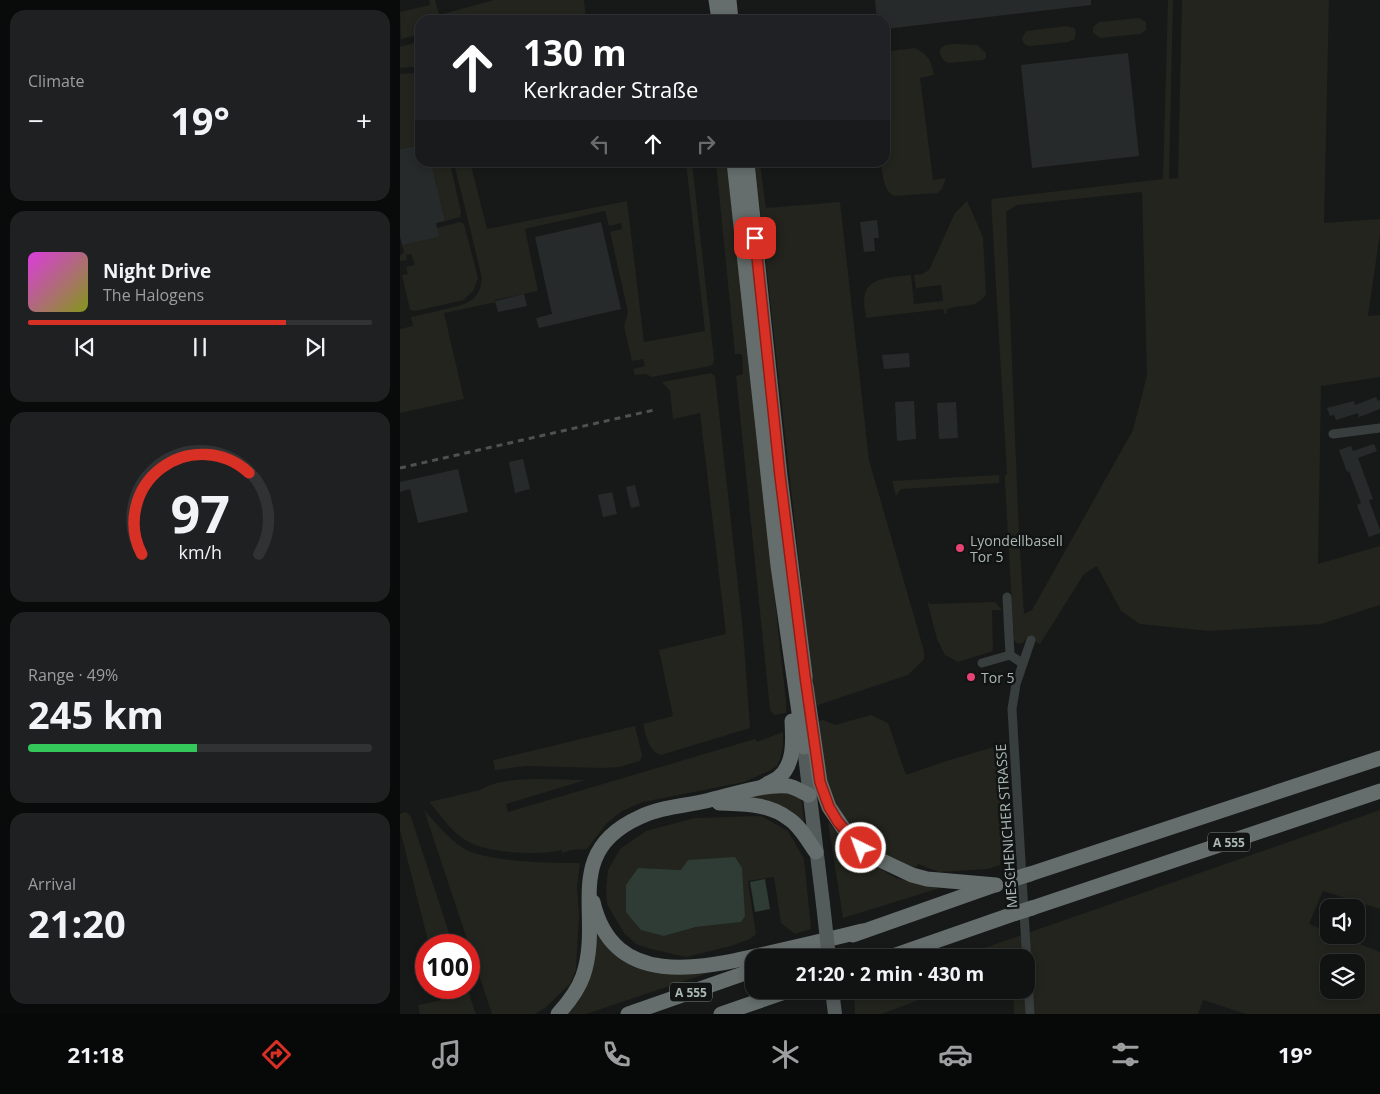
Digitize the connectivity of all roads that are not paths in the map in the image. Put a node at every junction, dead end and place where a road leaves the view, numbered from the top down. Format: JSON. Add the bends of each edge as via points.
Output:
{"nodes":[{"id":1,"x":716,"y":0,"type":"edge"},
{"id":2,"x":729,"y":0,"type":"edge"},
{"id":3,"x":718,"y":15,"type":"edge"},
{"id":4,"x":730,"y":15,"type":"edge"},
{"id":5,"x":735,"y":167,"type":"edge"},
{"id":6,"x":748,"y":167,"type":"edge"},
{"id":7,"x":1380,"y":428,"type":"edge"},
{"id":8,"x":1333,"y":434,"type":"dead end"},
{"id":9,"x":778,"y":566,"type":"junction"},
{"id":10,"x":1007,"y":597,"type":"dead end"},
{"id":11,"x":1031,"y":640,"type":"dead end"},
{"id":12,"x":1010,"y":655,"type":"junction"},
{"id":13,"x":982,"y":663,"type":"dead end"},
{"id":14,"x":1022,"y":663,"type":"junction"},
{"id":15,"x":805,"y":676,"type":"junction"},
{"id":16,"x":804,"y":747,"type":"junction"},
{"id":17,"x":1380,"y":758,"type":"edge"},
{"id":18,"x":760,"y":788,"type":"junction"},
{"id":19,"x":1380,"y":791,"type":"edge"},
{"id":20,"x":809,"y":795,"type":"junction"},
{"id":21,"x":700,"y":803,"type":"junction"},
{"id":22,"x":816,"y":852,"type":"junction"},
{"id":23,"x":589,"y":885,"type":"junction"},
{"id":24,"x":996,"y":885,"type":"junction"},
{"id":25,"x":862,"y":931,"type":"junction"},
{"id":26,"x":813,"y":949,"type":"edge"},
{"id":27,"x":828,"y":949,"type":"edge"},
{"id":28,"x":913,"y":949,"type":"edge"},
{"id":29,"x":745,"y":973,"type":"edge"},
{"id":30,"x":765,"y":999,"type":"edge"},
{"id":31,"x":833,"y":999,"type":"edge"},
{"id":32,"x":558,"y":1014,"type":"edge"},
{"id":33,"x":628,"y":1014,"type":"edge"},
{"id":34,"x":721,"y":1014,"type":"edge"},
{"id":35,"x":835,"y":1014,"type":"edge"},
{"id":36,"x":1030,"y":1014,"type":"edge"}],
"edges":[{"from":1,"to":3,"type":"highway"},
{"from":2,"to":4,"type":"highway"},
{"from":5,"to":9,"type":"highway"},
{"from":6,"to":15,"type":"highway"},
{"from":7,"to":8,"type":"street"},
{"from":9,"to":16,"type":"highway"},
{"from":9,"to":18,"type":"highway","via":[[793,741],[789,763],[779,778]]},
{"from":10,"to":12,"type":"street"},
{"from":11,"to":14,"type":"street","name":"MESCHENICHER STRASSE"},
{"from":12,"to":13,"type":"street"},
{"from":12,"to":14,"type":"street"},
{"from":14,"to":36,"type":"street","name":"MESCHENICHER STRASSE","via":[[1012,710]]},
{"from":15,"to":16,"type":"highway"},
{"from":15,"to":24,"type":"highway","via":[[820,782],[829,807],[848,835],[876,858],[912,875]]},
{"from":16,"to":20,"type":"main road"},
{"from":17,"to":24,"type":"highway","number":"A 555","bridge":true},
{"from":18,"to":20,"type":"highway","via":[[789,786]]},
{"from":18,"to":21,"type":"highway"},
{"from":19,"to":28,"type":"highway","number":"A 555","bridge":true},
{"from":20,"to":22,"type":"main road"},
{"from":21,"to":22,"type":"highway","via":[[752,804],[774,810],[791,820]]},
{"from":21,"to":23,"type":"highway","via":[[656,811],[621,827],[604,843],[594,860]]},
{"from":22,"to":27,"type":"main road","bridge":true},
{"from":23,"to":25,"type":"highway","via":[[596,916],[609,938],[624,953],[649,964],[681,969],[721,964]]},
{"from":23,"to":32,"type":"highway","via":[[588,950],[583,976],[571,999]]},
{"from":24,"to":25,"type":"highway","number":"A 555"},
{"from":25,"to":26,"type":"highway","number":"A 555"},
{"from":29,"to":33,"type":"highway","number":"A 555"},
{"from":30,"to":34,"type":"highway","number":"A 555"},
{"from":31,"to":35,"type":"main road"}]}
